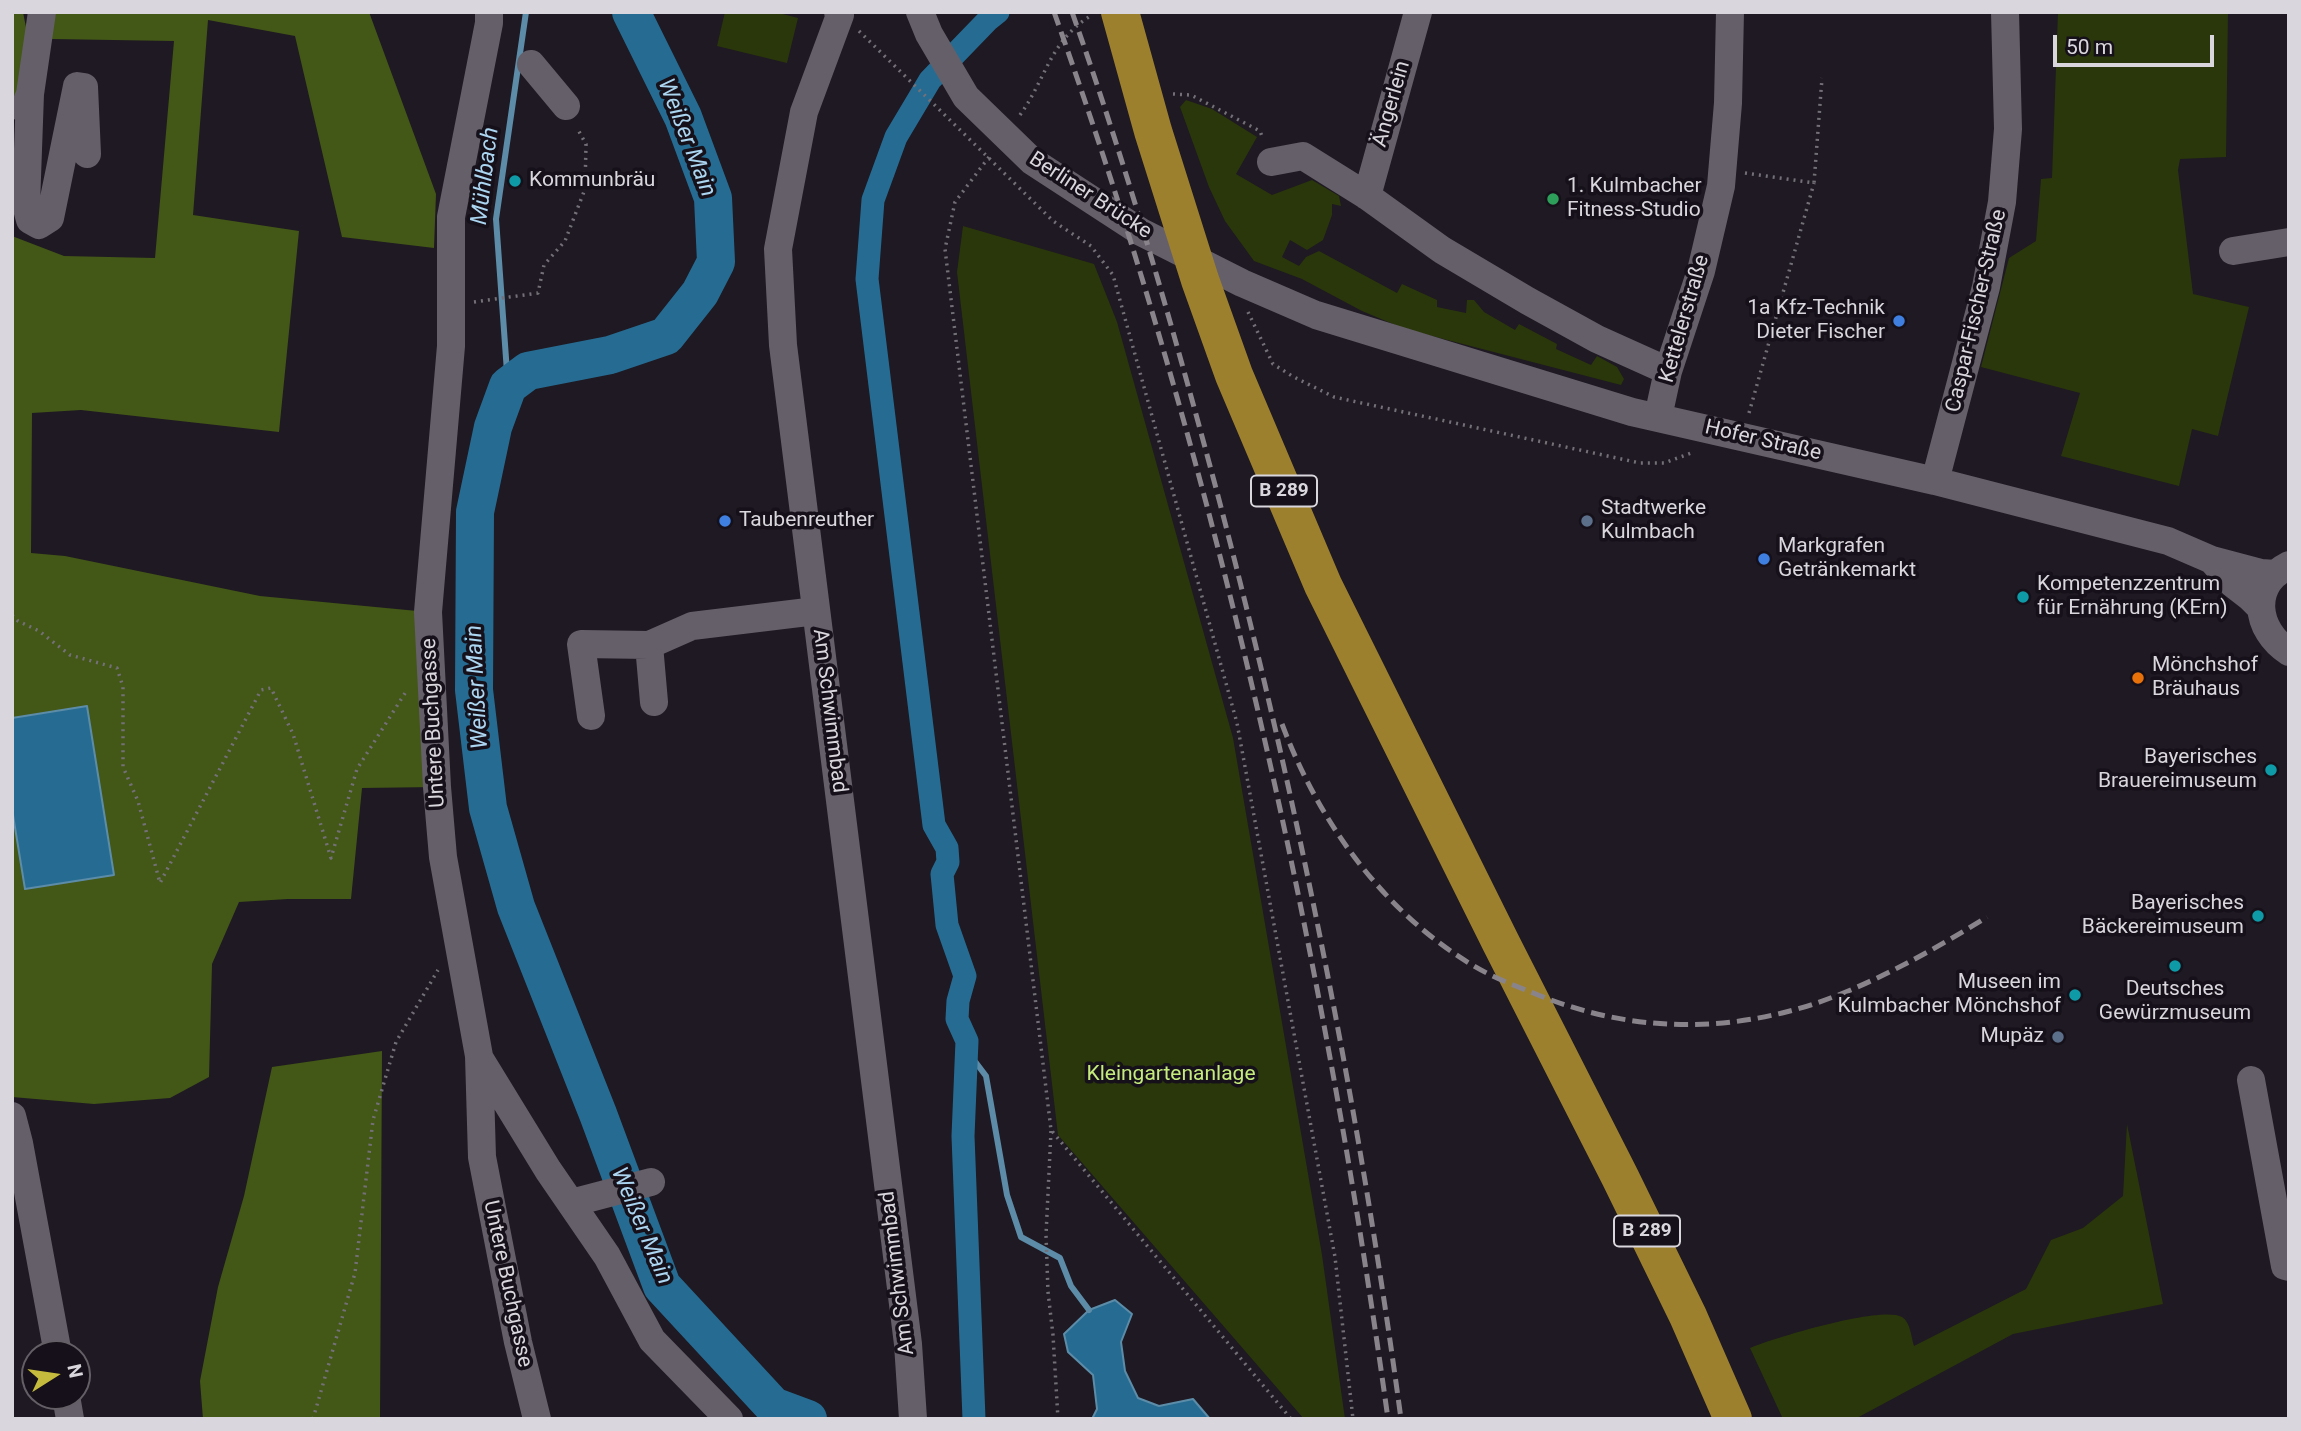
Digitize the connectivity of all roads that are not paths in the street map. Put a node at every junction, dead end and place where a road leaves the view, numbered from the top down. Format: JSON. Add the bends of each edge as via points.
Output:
{"nodes":[{"id":1,"x":42,"y":12,"type":"edge"},
{"id":2,"x":838,"y":12,"type":"edge"},
{"id":3,"x":920,"y":12,"type":"edge"},
{"id":4,"x":1418,"y":12,"type":"edge"},
{"id":5,"x":1730,"y":12,"type":"edge"},
{"id":6,"x":2005,"y":12,"type":"edge"},
{"id":7,"x":1113,"y":14,"type":"edge"},
{"id":8,"x":496,"y":24,"type":"edge"},
{"id":9,"x":531,"y":64,"type":"dead end"},
{"id":10,"x":30,"y":94,"type":"junction"},
{"id":11,"x":566,"y":106,"type":"road end"},
{"id":12,"x":12,"y":141,"type":"edge"},
{"id":13,"x":88,"y":154,"type":"dead end"},
{"id":14,"x":1271,"y":162,"type":"road end"},
{"id":15,"x":1367,"y":196,"type":"junction"},
{"id":16,"x":2289,"y":242,"type":"edge"},
{"id":17,"x":2233,"y":251,"type":"dead end"},
{"id":18,"x":1316,"y":314,"type":"joint"},
{"id":19,"x":1668,"y":371,"type":"junction"},
{"id":20,"x":1658,"y":417,"type":"junction"},
{"id":21,"x":1935,"y":481,"type":"junction"},
{"id":22,"x":2212,"y":560,"type":"junction"},
{"id":23,"x":2282,"y":570,"type":"edge"},
{"id":24,"x":2261,"y":608,"type":"junction"},
{"id":25,"x":816,"y":611,"type":"junction"},
{"id":26,"x":649,"y":645,"type":"junction"},
{"id":27,"x":2289,"y":652,"type":"edge"},
{"id":28,"x":654,"y":702,"type":"dead end"},
{"id":29,"x":591,"y":716,"type":"dead end"},
{"id":30,"x":479,"y":1056,"type":"junction"},
{"id":31,"x":2251,"y":1080,"type":"dead end"},
{"id":32,"x":12,"y":1116,"type":"edge"},
{"id":33,"x":633,"y":1186,"type":"dead end"},
{"id":34,"x":571,"y":1203,"type":"junction"},
{"id":35,"x":2289,"y":1266,"type":"edge"},
{"id":36,"x":55,"y":1340,"type":"edge"},
{"id":37,"x":913,"y":1418,"type":"edge"},
{"id":38,"x":537,"y":1419,"type":"edge"},
{"id":39,"x":729,"y":1419,"type":"edge"},
{"id":40,"x":1733,"y":1419,"type":"edge"}],
"edges":[{"from":1,"to":10,"type":"street"},
{"from":2,"to":25,"type":"street","name":"Am Schwimmbad","via":[[804,112],[778,249],[783,345]]},
{"from":3,"to":18,"type":"street","name":"Berliner Brücke","via":[[966,97],[1032,161],[1141,232]]},
{"from":4,"to":15,"type":"street","name":"Ängerlein"},
{"from":5,"to":19,"type":"street","name":"Kettelerstraße","via":[[1721,186],[1701,271]]},
{"from":6,"to":21,"type":"street","name":"Caspar-Fischer-Straße","via":[[2008,129],[2002,202],[1986,287]]},
{"from":7,"to":40,"type":"highway","number":"B 289","via":[[1234,375],[1324,584],[1688,1316]]},
{"from":8,"to":30,"type":"street","name":"Untere Buchgasse","via":[[451,217],[451,346],[428,612],[443,857]]},
{"from":9,"to":11,"type":"street"},
{"from":10,"to":12,"type":"street"},
{"from":10,"to":13,"type":"street","via":[[26,205],[30,220],[39,225],[50,218],[77,86],[83,87]]},
{"from":14,"to":15,"type":"street","via":[[1303,156]]},
{"from":15,"to":19,"type":"street","via":[[1443,250],[1517,294],[1597,339]]},
{"from":16,"to":17,"type":"street"},
{"from":18,"to":20,"type":"street","name":"Hofer Straße"},
{"from":19,"to":20,"type":"street","name":"Kettelerstraße"},
{"from":20,"to":21,"type":"street","name":"Hofer Straße"},
{"from":21,"to":22,"type":"street","name":"Hofer Straße","via":[[2168,541]]},
{"from":22,"to":23,"type":"street","name":"Hofer Straße","via":[[2261,573]]},
{"from":22,"to":24,"type":"street","name":"Hofer Straße"},
{"from":23,"to":24,"type":"street","via":[[2268,584]]},
{"from":24,"to":27,"type":"street","via":[[2268,634]]},
{"from":25,"to":26,"type":"street","via":[[692,626]]},
{"from":25,"to":37,"type":"street","name":"Am Schwimmbad","via":[[908,1344]]},
{"from":26,"to":28,"type":"street"},
{"from":26,"to":29,"type":"street","via":[[581,644]]},
{"from":30,"to":34,"type":"street"},
{"from":30,"to":38,"type":"street","name":"Untere Buchgasse","via":[[482,1157]]},
{"from":31,"to":35,"type":"street","via":[[2285,1266]]},
{"from":32,"to":36,"type":"street"},
{"from":33,"to":34,"type":"street"},
{"from":34,"to":39,"type":"street","via":[[607,1256],[652,1340]]}]}
